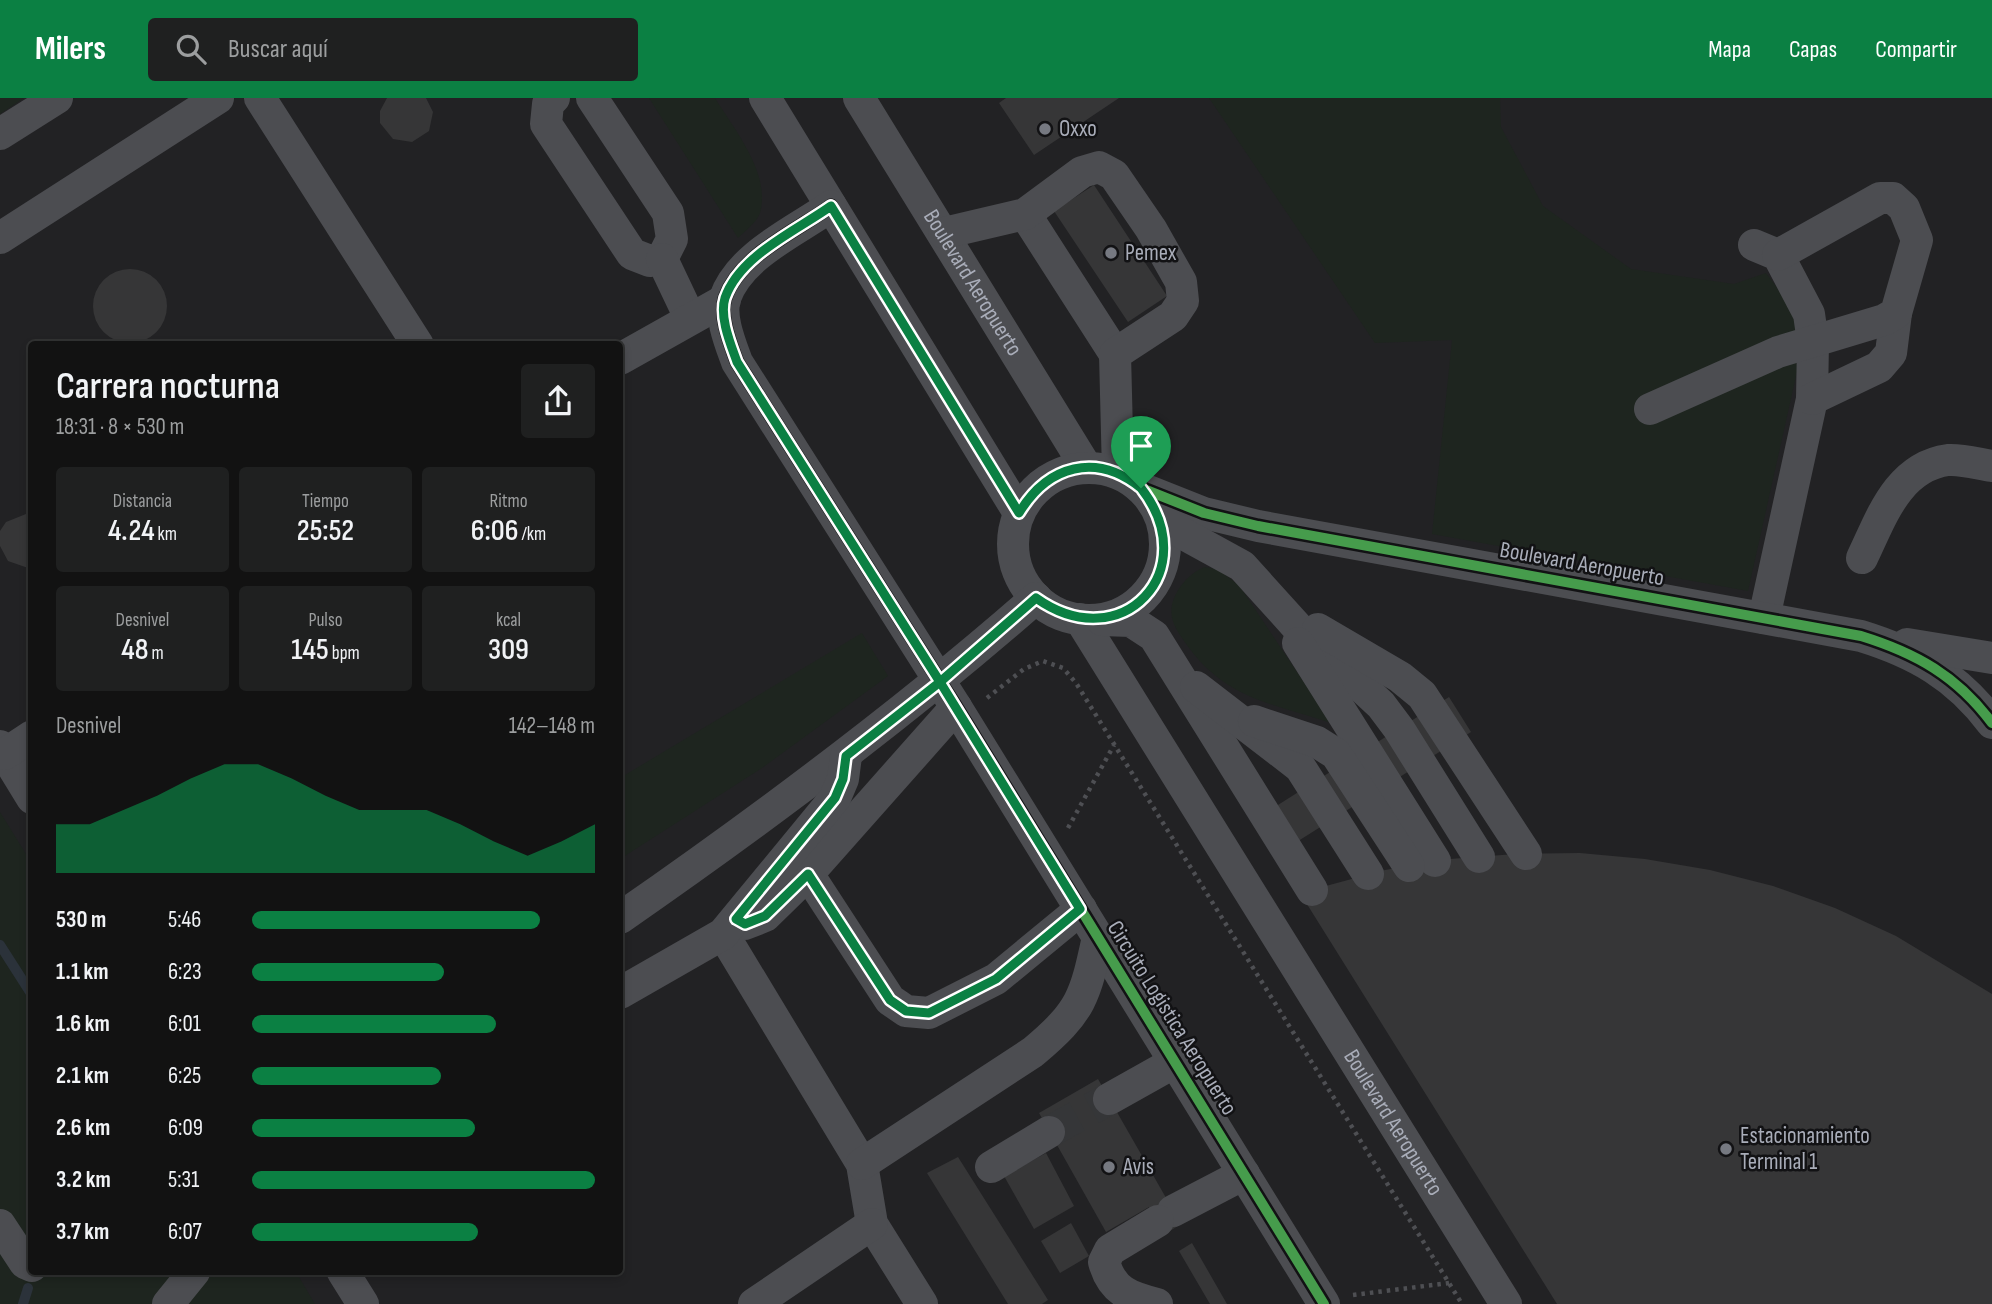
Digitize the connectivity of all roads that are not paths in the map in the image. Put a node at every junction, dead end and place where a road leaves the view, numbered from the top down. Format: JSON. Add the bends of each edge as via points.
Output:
{"nodes":[{"id":1,"x":57,"y":98,"type":"edge"},
{"id":2,"x":218,"y":98,"type":"edge"},
{"id":3,"x":260,"y":98,"type":"edge"},
{"id":4,"x":554,"y":98,"type":"edge"},
{"id":5,"x":593,"y":98,"type":"edge"},
{"id":6,"x":765,"y":98,"type":"edge"},
{"id":7,"x":859,"y":98,"type":"edge"},
{"id":8,"x":0,"y":134,"type":"edge"},
{"id":9,"x":831,"y":206,"type":"junction"},
{"id":10,"x":1025,"y":214,"type":"junction"},
{"id":11,"x":944,"y":233,"type":"junction"},
{"id":12,"x":0,"y":238,"type":"edge"},
{"id":13,"x":662,"y":259,"type":"junction"},
{"id":14,"x":724,"y":300,"type":"junction"},
{"id":15,"x":1896,"y":313,"type":"junction"},
{"id":16,"x":690,"y":318,"type":"junction"},
{"id":17,"x":415,"y":341,"type":"edge"},
{"id":18,"x":1813,"y":342,"type":"junction"},
{"id":19,"x":1115,"y":354,"type":"junction"},
{"id":20,"x":623,"y":357,"type":"edge"},
{"id":21,"x":1812,"y":399,"type":"junction"},
{"id":22,"x":1650,"y":409,"type":"dead end"},
{"id":23,"x":1992,"y":466,"type":"edge"},
{"id":24,"x":1087,"y":467,"type":"junction"},
{"id":25,"x":1138,"y":489,"type":"junction"},
{"id":26,"x":1019,"y":513,"type":"junction"},
{"id":27,"x":1862,"y":558,"type":"dead end"},
{"id":28,"x":1264,"y":589,"type":"junction"},
{"id":29,"x":1036,"y":598,"type":"junction"},
{"id":30,"x":1764,"y":618,"type":"junction"},
{"id":31,"x":1089,"y":620,"type":"junction"},
{"id":32,"x":1861,"y":636,"type":"junction"},
{"id":33,"x":1166,"y":654,"type":"junction"},
{"id":34,"x":1992,"y":658,"type":"edge"},
{"id":35,"x":1187,"y":680,"type":"junction"},
{"id":36,"x":960,"y":697,"type":"junction"},
{"id":37,"x":1992,"y":723,"type":"edge"},
{"id":38,"x":28,"y":738,"type":"edge"},
{"id":39,"x":2,"y":750,"type":"edge"},
{"id":40,"x":846,"y":756,"type":"junction"},
{"id":41,"x":28,"y":792,"type":"edge"},
{"id":42,"x":1414,"y":868,"type":"junction"},
{"id":43,"x":808,"y":874,"type":"junction"},
{"id":44,"x":1080,"y":909,"type":"junction"},
{"id":45,"x":623,"y":916,"type":"edge"},
{"id":46,"x":730,"y":927,"type":"junction"},
{"id":47,"x":1098,"y":937,"type":"junction"},
{"id":48,"x":623,"y":991,"type":"edge"},
{"id":49,"x":1175,"y":1062,"type":"junction"},
{"id":50,"x":1109,"y":1099,"type":"tunnel mouth"},
{"id":51,"x":1049,"y":1132,"type":"tunnel mouth"},
{"id":52,"x":862,"y":1164,"type":"junction"},
{"id":53,"x":991,"y":1167,"type":"dead end"},
{"id":54,"x":1244,"y":1174,"type":"junction"},
{"id":55,"x":872,"y":1224,"type":"junction"},
{"id":56,"x":0,"y":1225,"type":"edge"},
{"id":57,"x":28,"y":1264,"type":"edge"},
{"id":58,"x":192,"y":1275,"type":"edge"},
{"id":59,"x":345,"y":1275,"type":"edge"},
{"id":60,"x":1337,"y":1300,"type":"edge"},
{"id":61,"x":168,"y":1304,"type":"edge"},
{"id":62,"x":363,"y":1304,"type":"edge"},
{"id":63,"x":754,"y":1304,"type":"edge"},
{"id":64,"x":922,"y":1304,"type":"edge"},
{"id":65,"x":1157,"y":1304,"type":"edge"},
{"id":66,"x":1506,"y":1304,"type":"edge"}],
"edges":[{"from":1,"to":8,"type":"street"},
{"from":2,"to":12,"type":"street"},
{"from":3,"to":17,"type":"street"},
{"from":4,"to":13,"type":"street","via":[[548,104],[546,124],[632,254],[650,261]]},
{"from":5,"to":13,"type":"street","via":[[668,213],[672,239]]},
{"from":6,"to":9,"type":"street"},
{"from":7,"to":11,"type":"street","name":"Boulevard Aeropuerto"},
{"from":9,"to":14,"type":"street","via":[[744,266]]},
{"from":9,"to":26,"type":"street"},
{"from":10,"to":11,"type":"street"},
{"from":10,"to":19,"type":"street"},
{"from":10,"to":19,"type":"street","via":[[1082,172],[1099,167],[1114,175],[1151,229],[1181,282],[1183,301],[1173,316]]},
{"from":11,"to":24,"type":"street","name":"Boulevard Aeropuerto"},
{"from":13,"to":16,"type":"street"},
{"from":14,"to":16,"type":"street"},
{"from":14,"to":36,"type":"street","name":"Circuito Logistica Aeropuerto","via":[[737,362]]},
{"from":15,"to":18,"type":"street"},
{"from":15,"to":18,"type":"street","via":[[1917,240],[1904,208],[1893,198],[1880,198],[1766,250],[1809,314]]},
{"from":15,"to":21,"type":"street","via":[[1891,353],[1879,367]]},
{"from":16,"to":20,"type":"street"},
{"from":18,"to":21,"type":"street"},
{"from":18,"to":22,"type":"street","via":[[1779,352]]},
{"from":19,"to":25,"type":"street"},
{"from":21,"to":30,"type":"street"},
{"from":23,"to":27,"type":"street","via":[[1948,460],[1918,472],[1896,489]]},
{"from":24,"to":25,"type":"street"},
{"from":24,"to":26,"type":"street","via":[[1046,481]]},
{"from":25,"to":28,"type":"street","via":[[1180,532],[1242,566]]},
{"from":25,"to":30,"type":"street","name":"Boulevard Aeropuerto","via":[[1258,526]]},
{"from":25,"to":31,"type":"street","via":[[1164,530],[1165,554],[1157,578],[1133,606],[1117,615]]},
{"from":26,"to":29,"type":"street","via":[[1014,558],[1022,580]]},
{"from":28,"to":42,"type":"street"},
{"from":28,"to":42,"type":"street","via":[[1390,716]]},
{"from":28,"to":42,"type":"street","via":[[1292,613],[1422,695]]},
{"from":29,"to":31,"type":"street","via":[[1056,612]]},
{"from":29,"to":36,"type":"street"},
{"from":30,"to":32,"type":"street","name":"Boulevard Aeropuerto"},
{"from":31,"to":33,"type":"street","via":[[1131,621],[1143,626]]},
{"from":31,"to":66,"type":"street","name":"Boulevard Aeropuerto"},
{"from":32,"to":34,"type":"street"},
{"from":32,"to":37,"type":"street","name":"Boulevard Aeropuerto","via":[[1906,650],[1947,677]]},
{"from":33,"to":35,"type":"street"},
{"from":33,"to":42,"type":"street"},
{"from":35,"to":42,"type":"street","via":[[1300,767]]},
{"from":35,"to":42,"type":"street","via":[[1273,794]]},
{"from":36,"to":40,"type":"street"},
{"from":36,"to":43,"type":"street"},
{"from":36,"to":44,"type":"street","name":"Circuito Logistica Aeropuerto"},
{"from":38,"to":39,"type":"street"},
{"from":39,"to":41,"type":"street"},
{"from":40,"to":45,"type":"street"},
{"from":40,"to":46,"type":"street","via":[[835,798]]},
{"from":43,"to":44,"type":"street","via":[[890,1000],[906,1011],[929,1013],[996,979]]},
{"from":43,"to":46,"type":"street","via":[[765,916]]},
{"from":44,"to":47,"type":"street","name":"Circuito Logistica Aeropuerto"},
{"from":46,"to":48,"type":"street"},
{"from":46,"to":52,"type":"street"},
{"from":47,"to":49,"type":"street","name":"Circuito Logistica Aeropuerto"},
{"from":47,"to":52,"type":"street","via":[[1086,991],[1055,1033]]},
{"from":49,"to":50,"type":"street"},
{"from":49,"to":54,"type":"street","name":"Circuito Logistica Aeropuerto"},
{"from":51,"to":53,"type":"street"},
{"from":52,"to":55,"type":"street"},
{"from":54,"to":60,"type":"street","name":"Circuito Logistica Aeropuerto"},
{"from":54,"to":65,"type":"street","via":[[1110,1250],[1104,1262],[1110,1281],[1128,1295]]},
{"from":55,"to":63,"type":"street"},
{"from":55,"to":64,"type":"street"},
{"from":56,"to":57,"type":"street"},
{"from":58,"to":61,"type":"street"},
{"from":59,"to":62,"type":"street"}]}
